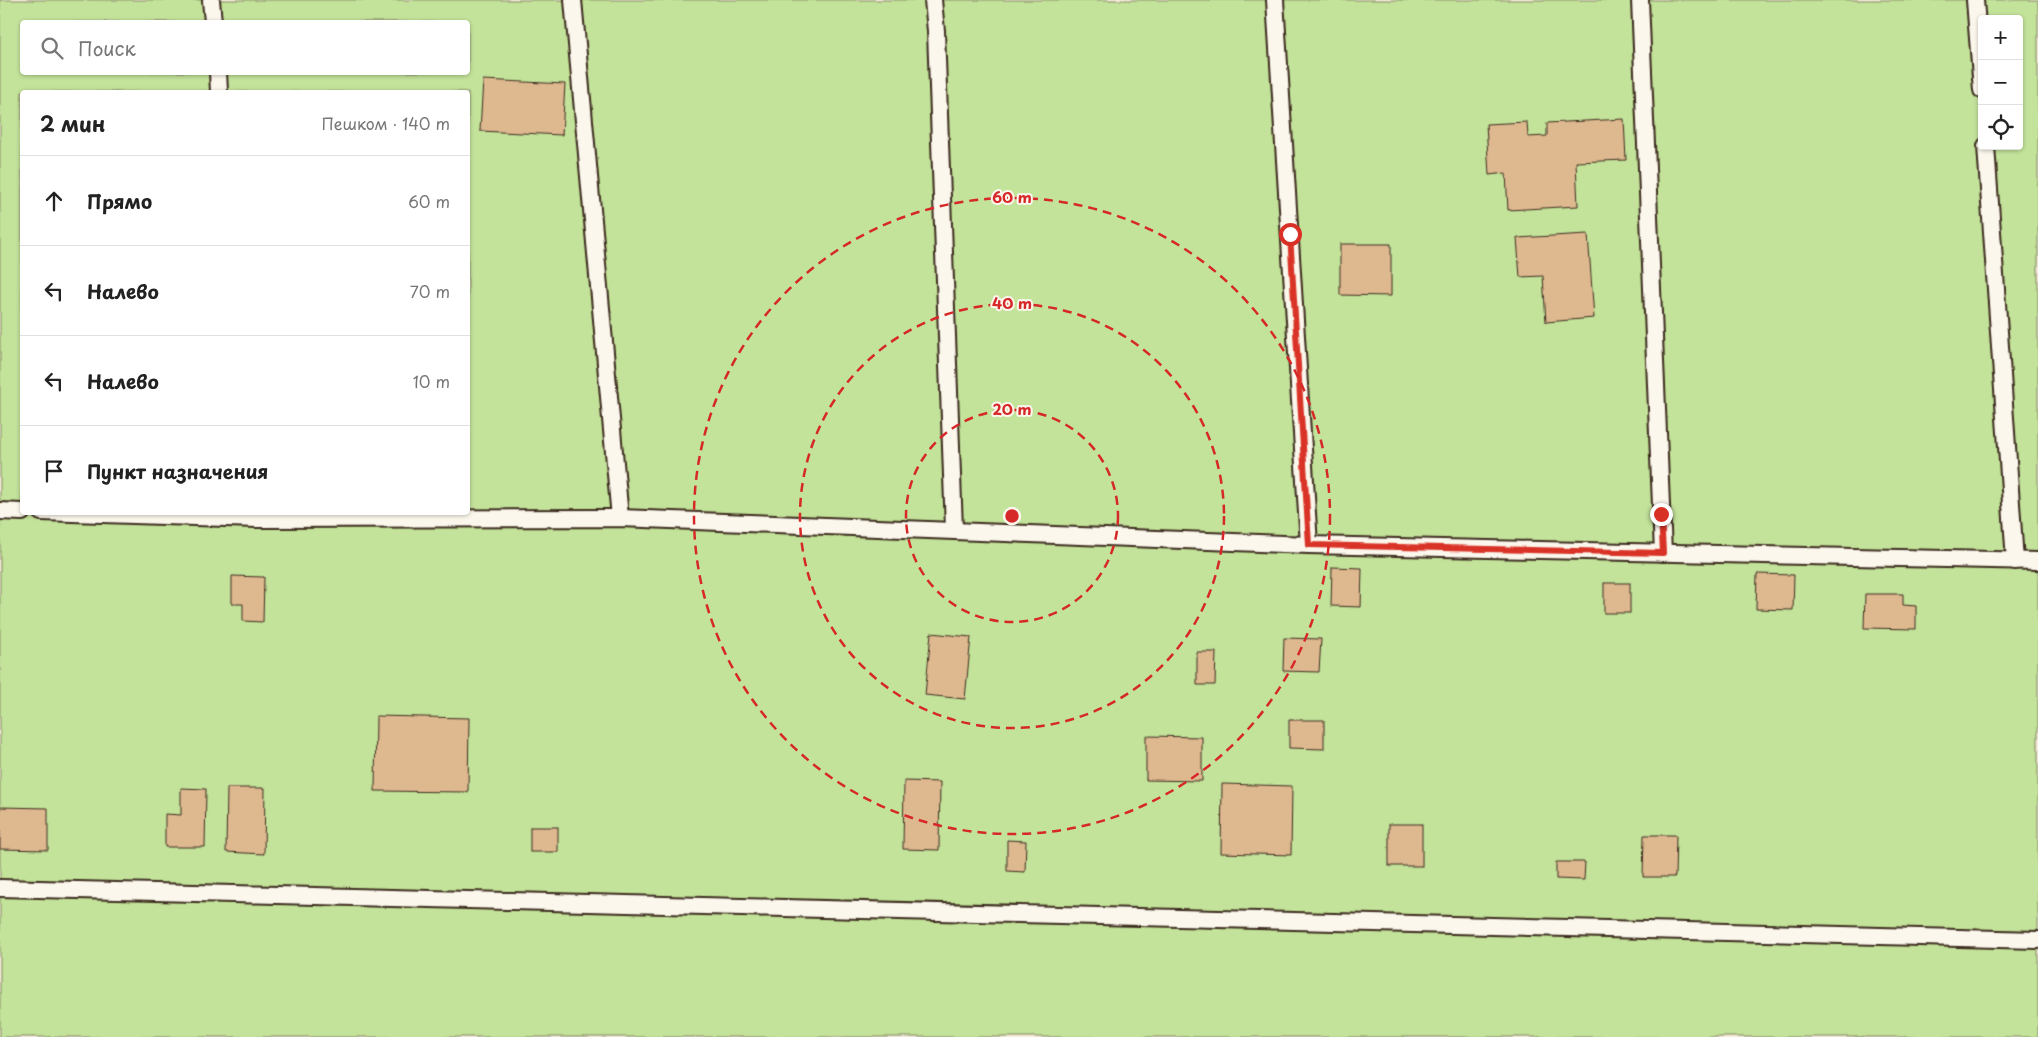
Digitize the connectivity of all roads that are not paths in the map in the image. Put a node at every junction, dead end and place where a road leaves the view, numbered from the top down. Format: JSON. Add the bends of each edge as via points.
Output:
{"nodes":[{"id":1,"x":211,"y":0,"type":"edge"},
{"id":2,"x":573,"y":0,"type":"edge"},
{"id":3,"x":933,"y":0,"type":"edge"},
{"id":4,"x":1275,"y":0,"type":"edge"},
{"id":5,"x":1640,"y":0,"type":"edge"},
{"id":6,"x":1976,"y":0,"type":"edge"},
{"id":7,"x":213,"y":20,"type":"edge"},
{"id":8,"x":1980,"y":60,"type":"edge"},
{"id":9,"x":218,"y":75,"type":"edge"},
{"id":10,"x":219,"y":90,"type":"edge"},
{"id":11,"x":1986,"y":150,"type":"edge"},
{"id":12,"x":0,"y":511,"type":"edge"},
{"id":13,"x":20,"y":512,"type":"edge"},
{"id":14,"x":203,"y":515,"type":"edge"},
{"id":15,"x":257,"y":516,"type":"edge"},
{"id":16,"x":620,"y":518,"type":"junction"},
{"id":17,"x":954,"y":530,"type":"junction"},
{"id":18,"x":1309,"y":545,"type":"junction"},
{"id":19,"x":1663,"y":553,"type":"junction"},
{"id":20,"x":2015,"y":561,"type":"junction"},
{"id":21,"x":2038,"y":561,"type":"edge"},
{"id":22,"x":0,"y":888,"type":"edge"},
{"id":23,"x":2038,"y":940,"type":"edge"}],
"edges":[{"from":1,"to":7,"type":"lane"},
{"from":2,"to":16,"type":"lane"},
{"from":3,"to":17,"type":"lane"},
{"from":4,"to":18,"type":"lane"},
{"from":5,"to":19,"type":"lane"},
{"from":6,"to":8,"type":"lane"},
{"from":9,"to":10,"type":"lane"},
{"from":11,"to":20,"type":"lane"},
{"from":12,"to":13,"type":"lane"},
{"from":14,"to":15,"type":"lane"},
{"from":15,"to":16,"type":"lane"},
{"from":16,"to":17,"type":"lane"},
{"from":17,"to":18,"type":"lane"},
{"from":18,"to":19,"type":"lane"},
{"from":19,"to":20,"type":"lane"},
{"from":20,"to":21,"type":"lane"},
{"from":22,"to":23,"type":"lane"}]}
